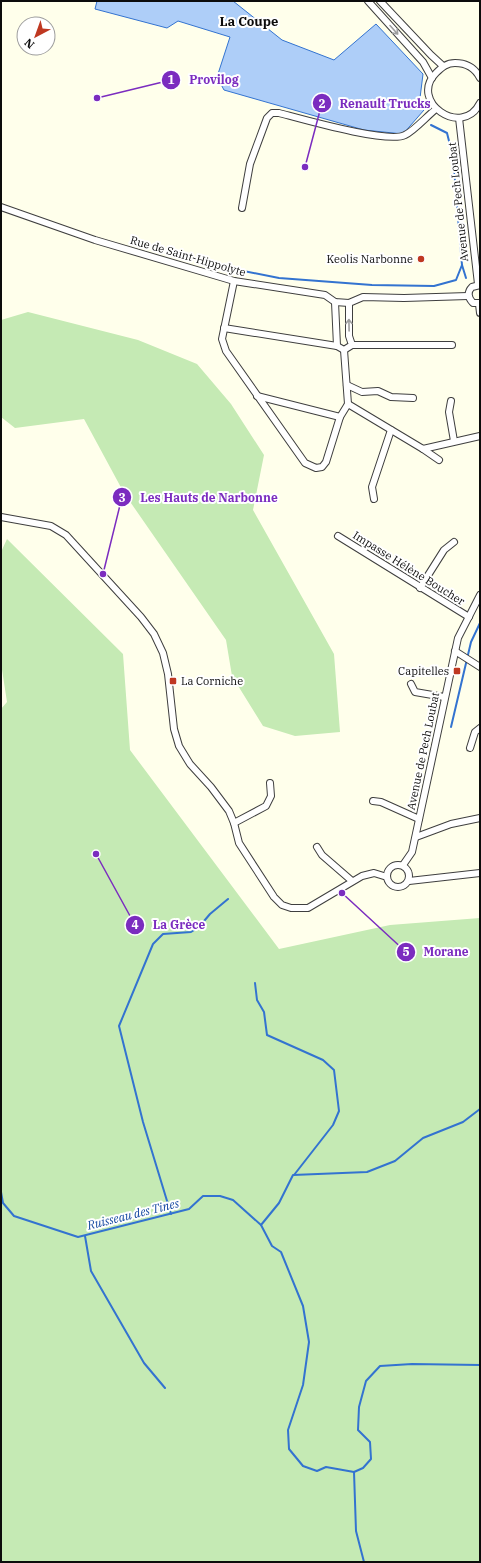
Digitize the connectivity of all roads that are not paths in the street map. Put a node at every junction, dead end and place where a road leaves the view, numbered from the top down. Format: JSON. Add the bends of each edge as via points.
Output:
{"nodes":[{"id":1,"x":368,"y":1,"type":"edge"},
{"id":2,"x":380,"y":1,"type":"edge"},
{"id":3,"x":443,"y":66,"type":"junction"},
{"id":4,"x":432,"y":78,"type":"junction"},
{"id":5,"x":480,"y":78,"type":"edge"},
{"id":6,"x":480,"y":103,"type":"edge"},
{"id":7,"x":436,"y":109,"type":"junction"},
{"id":8,"x":459,"y":118,"type":"junction"},
{"id":9,"x":1,"y":207,"type":"edge"},
{"id":10,"x":242,"y":208,"type":"dead end"},
{"id":11,"x":234,"y":281,"type":"junction"},
{"id":12,"x":479,"y":285,"type":"edge"},
{"id":13,"x":468,"y":296,"type":"junction"},
{"id":14,"x":335,"y":302,"type":"junction"},
{"id":15,"x":349,"y":303,"type":"junction"},
{"id":16,"x":479,"y":304,"type":"edge"},
{"id":17,"x":480,"y":313,"type":"edge"},
{"id":18,"x":224,"y":328,"type":"junction"},
{"id":19,"x":352,"y":345,"type":"junction"},
{"id":20,"x":452,"y":345,"type":"dead end"},
{"id":21,"x":337,"y":346,"type":"junction"},
{"id":22,"x":344,"y":350,"type":"junction"},
{"id":23,"x":347,"y":385,"type":"junction"},
{"id":24,"x":257,"y":396,"type":"junction"},
{"id":25,"x":413,"y":398,"type":"dead end"},
{"id":26,"x":451,"y":401,"type":"dead end"},
{"id":27,"x":348,"y":404,"type":"junction"},
{"id":28,"x":340,"y":417,"type":"junction"},
{"id":29,"x":391,"y":430,"type":"junction"},
{"id":30,"x":480,"y":436,"type":"edge"},
{"id":31,"x":454,"y":441,"type":"junction"},
{"id":32,"x":423,"y":449,"type":"junction"},
{"id":33,"x":439,"y":460,"type":"dead end"},
{"id":34,"x":374,"y":499,"type":"dead end"},
{"id":35,"x":1,"y":517,"type":"edge"},
{"id":36,"x":338,"y":536,"type":"dead end"},
{"id":37,"x":454,"y":542,"type":"dead end"},
{"id":38,"x":420,"y":588,"type":"junction"},
{"id":39,"x":480,"y":595,"type":"edge"},
{"id":40,"x":468,"y":617,"type":"junction"},
{"id":41,"x":454,"y":652,"type":"junction"},
{"id":42,"x":480,"y":667,"type":"edge"},
{"id":43,"x":411,"y":684,"type":"dead end"},
{"id":44,"x":444,"y":698,"type":"junction"},
{"id":45,"x":480,"y":728,"type":"edge"},
{"id":46,"x":470,"y":748,"type":"dead end"},
{"id":47,"x":270,"y":783,"type":"dead end"},
{"id":48,"x":373,"y":801,"type":"dead end"},
{"id":49,"x":480,"y":818,"type":"edge"},
{"id":50,"x":419,"y":819,"type":"junction"},
{"id":51,"x":234,"y":823,"type":"junction"},
{"id":52,"x":416,"y":837,"type":"junction"},
{"id":53,"x":317,"y":847,"type":"dead end"},
{"id":54,"x":403,"y":865,"type":"junction"},
{"id":55,"x":480,"y":873,"type":"edge"},
{"id":56,"x":387,"y":877,"type":"junction"},
{"id":57,"x":352,"y":881,"type":"junction"},
{"id":58,"x":409,"y":881,"type":"junction"}],
"edges":[{"from":1,"to":4,"type":"street","one_way":true,"via":[[423,62]]},
{"from":2,"to":3,"type":"street"},
{"from":3,"to":4,"type":"street"},
{"from":3,"to":5,"type":"street","via":[[452,63],[462,64],[471,67]]},
{"from":4,"to":7,"type":"street","via":[[429,94]]},
{"from":6,"to":8,"type":"street","via":[[473,112]]},
{"from":7,"to":8,"type":"street","via":[[446,116]]},
{"from":7,"to":10,"type":"street","via":[[407,135],[397,138],[272,113],[267,118],[250,164]]},
{"from":8,"to":12,"type":"street","name":"Avenue de Pech Loubat"},
{"from":9,"to":11,"type":"street","name":"Rue de Saint-Hippolyte","via":[[95,240]]},
{"from":11,"to":14,"type":"street","name":"Rue de Saint-Hippolyte","via":[[325,295]]},
{"from":11,"to":18,"type":"street"},
{"from":12,"to":13,"type":"street","via":[[472,287]]},
{"from":13,"to":15,"type":"street","name":"Rue de Saint-Hippolyte","via":[[363,297]]},
{"from":13,"to":16,"type":"street"},
{"from":14,"to":15,"type":"street","name":"Rue de Saint-Hippolyte"},
{"from":14,"to":21,"type":"street"},
{"from":19,"to":15,"type":"street","one_way":true,"via":[[349,336]]},
{"from":16,"to":17,"type":"street"},
{"from":18,"to":21,"type":"street"},
{"from":18,"to":24,"type":"street","via":[[222,339],[226,351]]},
{"from":19,"to":20,"type":"street"},
{"from":19,"to":22,"type":"street"},
{"from":21,"to":22,"type":"street"},
{"from":22,"to":23,"type":"street"},
{"from":23,"to":25,"type":"street","via":[[362,392],[378,391],[391,397]]},
{"from":23,"to":27,"type":"street"},
{"from":24,"to":28,"type":"street"},
{"from":24,"to":28,"type":"street","via":[[305,463],[316,468],[322,467],[326,462]]},
{"from":26,"to":31,"type":"street","via":[[449,412]]},
{"from":27,"to":28,"type":"street"},
{"from":27,"to":29,"type":"street"},
{"from":29,"to":32,"type":"street"},
{"from":29,"to":34,"type":"street","via":[[372,487]]},
{"from":30,"to":31,"type":"street"},
{"from":31,"to":32,"type":"street"},
{"from":32,"to":33,"type":"street"},
{"from":35,"to":51,"type":"street","via":[[51,526],[66,535],[154,634],[163,653],[168,674],[174,729],[179,746],[190,764],[222,800]]},
{"from":36,"to":38,"type":"street","name":"Impasse Hélène Boucher"},
{"from":37,"to":38,"type":"street","via":[[444,550]]},
{"from":38,"to":40,"type":"street","name":"Impasse Hélène Boucher"},
{"from":39,"to":40,"type":"street","name":"Avenue de Pech Loubat"},
{"from":40,"to":41,"type":"street","name":"Avenue de Pech Loubat"},
{"from":41,"to":42,"type":"street"},
{"from":41,"to":44,"type":"street","name":"Avenue de Pech Loubat"},
{"from":43,"to":44,"type":"street","via":[[415,692]]},
{"from":44,"to":50,"type":"street","name":"Avenue de Pech Loubat"},
{"from":45,"to":46,"type":"street","via":[[474,732]]},
{"from":47,"to":51,"type":"street","via":[[271,796],[266,806]]},
{"from":48,"to":50,"type":"street"},
{"from":49,"to":52,"type":"street","via":[[451,824]]},
{"from":50,"to":52,"type":"street","name":"Avenue de Pech Loubat"},
{"from":51,"to":57,"type":"street","via":[[239,843],[274,897],[282,905],[308,908]]},
{"from":52,"to":54,"type":"street","name":"Avenue de Pech Loubat","via":[[412,852]]},
{"from":53,"to":57,"type":"street","via":[[322,855]]},
{"from":54,"to":56,"type":"street","via":[[392,866]]},
{"from":54,"to":58,"type":"street","via":[[410,874]]},
{"from":55,"to":58,"type":"street"},
{"from":56,"to":57,"type":"street","via":[[374,873]]},
{"from":56,"to":58,"type":"street","via":[[391,885],[398,887]]}]}
